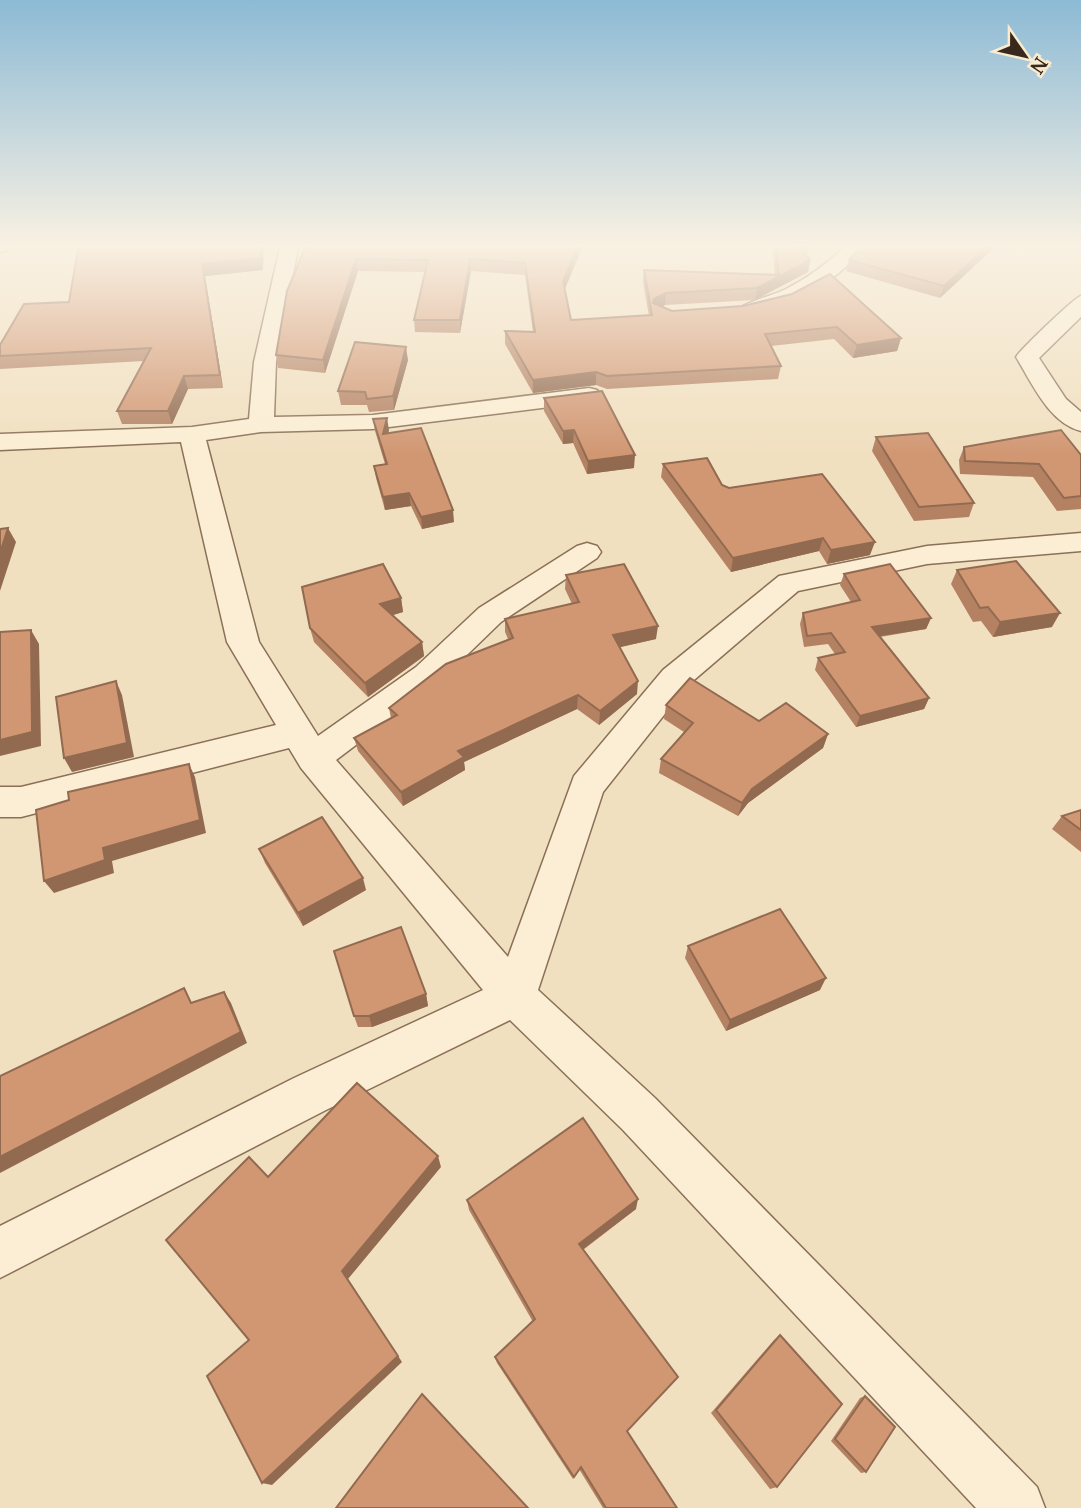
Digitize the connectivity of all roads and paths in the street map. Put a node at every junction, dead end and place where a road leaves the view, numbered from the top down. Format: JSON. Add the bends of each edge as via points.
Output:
{"nodes":[{"id":1,"x":275,"y":313,"type":"edge"},
{"id":2,"x":1075,"y":313,"type":"edge"},
{"id":3,"x":596,"y":395,"type":"edge"},
{"id":4,"x":1081,"y":424,"type":"edge"},
{"id":5,"x":261,"y":425,"type":"junction"},
{"id":6,"x":192,"y":434,"type":"junction"},
{"id":7,"x":0,"y":442,"type":"edge"},
{"id":8,"x":1081,"y":542,"type":"edge"},
{"id":9,"x":587,"y":552,"type":"dead end"},
{"id":10,"x":306,"y":745,"type":"junction"},
{"id":11,"x":0,"y":802,"type":"edge"},
{"id":12,"x":515,"y":996,"type":"junction"},
{"id":13,"x":0,"y":1253,"type":"edge"},
{"id":14,"x":1016,"y":1508,"type":"edge"}],
"edges":[{"from":1,"to":5,"type":"street","via":[[265,362]]},
{"from":2,"to":4,"type":"street","via":[[1027,357],[1057,404]]},
{"from":3,"to":5,"type":"street","via":[[373,422]]},
{"from":5,"to":6,"type":"street"},
{"from":6,"to":7,"type":"street"},
{"from":6,"to":10,"type":"street","via":[[243,642]]},
{"from":8,"to":12,"type":"street","via":[[927,555],[789,583],[675,678],[587,786]]},
{"from":9,"to":10,"type":"street","via":[[490,615],[427,675]]},
{"from":10,"to":11,"type":"street","via":[[21,802]]},
{"from":10,"to":12,"type":"street"},
{"from":12,"to":13,"type":"street","via":[[310,1094]]},
{"from":12,"to":14,"type":"street","via":[[639,1114]]}]}
